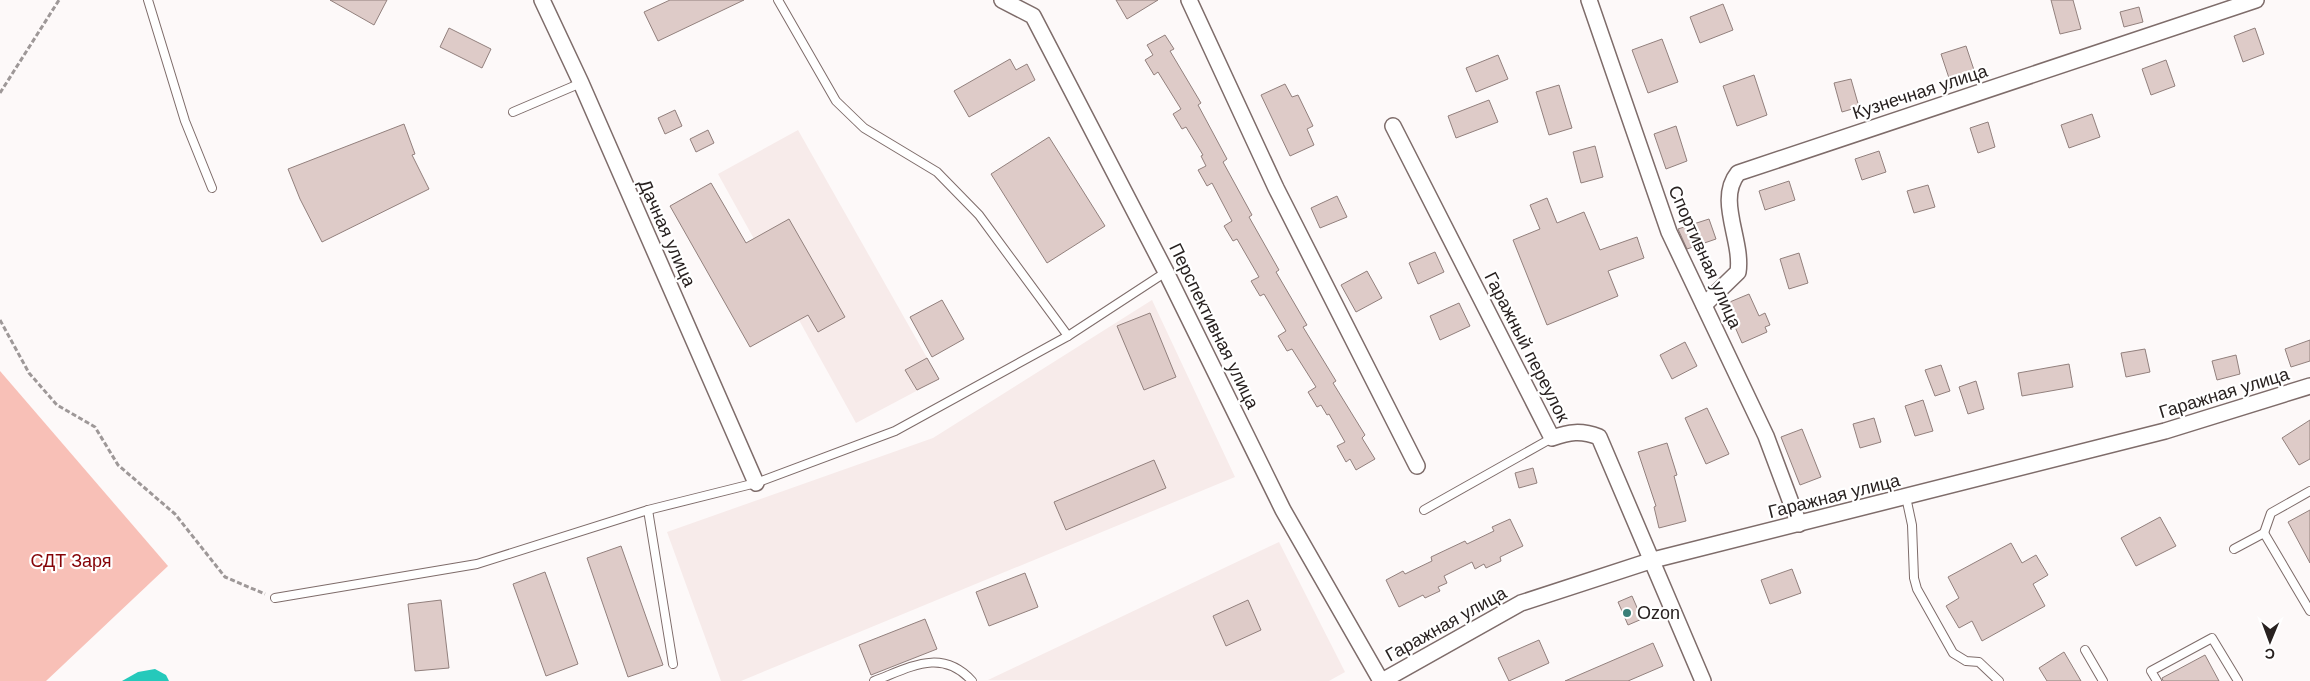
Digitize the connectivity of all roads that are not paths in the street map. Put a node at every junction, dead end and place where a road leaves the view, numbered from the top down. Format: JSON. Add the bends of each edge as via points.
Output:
{"nodes":[{"id":1,"x":148,"y":0,"type":"edge"},
{"id":2,"x":542,"y":0,"type":"edge"},
{"id":3,"x":778,"y":0,"type":"edge"},
{"id":4,"x":1002,"y":0,"type":"edge"},
{"id":5,"x":1189,"y":0,"type":"edge"},
{"id":6,"x":1589,"y":0,"type":"edge"},
{"id":7,"x":2256,"y":0,"type":"edge"},
{"id":8,"x":581,"y":83,"type":"junction"},
{"id":9,"x":513,"y":112,"type":"dead end"},
{"id":10,"x":1393,"y":126,"type":"dead end"},
{"id":11,"x":212,"y":188,"type":"dead end"},
{"id":12,"x":1166,"y":272,"type":"junction"},
{"id":13,"x":1704,"y":305,"type":"junction"},
{"id":14,"x":1068,"y":336,"type":"junction"},
{"id":15,"x":2310,"y":386,"type":"edge"},
{"id":16,"x":1552,"y":438,"type":"junction"},
{"id":17,"x":1417,"y":466,"type":"dead end"},
{"id":18,"x":756,"y":483,"type":"junction"},
{"id":19,"x":2310,"y":491,"type":"edge"},
{"id":20,"x":1906,"y":497,"type":"junction"},
{"id":21,"x":648,"y":510,"type":"junction"},
{"id":22,"x":1424,"y":510,"type":"dead end"},
{"id":23,"x":1798,"y":524,"type":"junction"},
{"id":24,"x":2264,"y":533,"type":"junction"},
{"id":25,"x":2234,"y":549,"type":"dead end"},
{"id":26,"x":1653,"y":560,"type":"junction"},
{"id":27,"x":275,"y":598,"type":"road end"},
{"id":28,"x":2310,"y":611,"type":"edge"},
{"id":29,"x":2085,"y":650,"type":"dead end"},
{"id":30,"x":673,"y":664,"type":"dead end"},
{"id":31,"x":874,"y":681,"type":"edge"},
{"id":32,"x":972,"y":681,"type":"edge"},
{"id":33,"x":1382,"y":681,"type":"edge"},
{"id":34,"x":1704,"y":681,"type":"edge"},
{"id":35,"x":1999,"y":681,"type":"edge"},
{"id":36,"x":2103,"y":681,"type":"edge"},
{"id":37,"x":2157,"y":681,"type":"edge"},
{"id":38,"x":2238,"y":681,"type":"edge"}],
"edges":[{"from":1,"to":11,"type":"lane","via":[[185,121]]},
{"from":2,"to":8,"type":"street","name":"Дачная улица"},
{"from":3,"to":14,"type":"lane","via":[[836,101],[864,128],[937,172],[979,215]]},
{"from":4,"to":12,"type":"street","name":"Перспективная улица","via":[[1033,16]]},
{"from":5,"to":17,"type":"street","via":[[1276,188]]},
{"from":6,"to":13,"type":"street","name":"Спортивная улица","via":[[1669,232]]},
{"from":7,"to":13,"type":"street","name":"Кузнечная улица","via":[[1738,172],[1731,181],[1728,194],[1738,272]]},
{"from":8,"to":9,"type":"lane"},
{"from":8,"to":18,"type":"street","name":"Дачная улица"},
{"from":10,"to":16,"type":"street","name":"Гаражный переулок"},
{"from":12,"to":14,"type":"lane"},
{"from":12,"to":33,"type":"street","name":"Перспективная улица","via":[[1283,510]]},
{"from":13,"to":23,"type":"street","name":"Спортивная улица","via":[[1766,436]]},
{"from":14,"to":18,"type":"lane","via":[[895,431]]},
{"from":15,"to":20,"type":"street","name":"Гаражная улица","via":[[2165,431]]},
{"from":16,"to":22,"type":"lane"},
{"from":16,"to":26,"type":"street","name":"Гаражный переулок","via":[[1585,431],[1599,436]]},
{"from":18,"to":21,"type":"lane"},
{"from":19,"to":24,"type":"lane","via":[[2271,512]]},
{"from":20,"to":23,"type":"street","name":"Гаражная улица"},
{"from":20,"to":35,"type":"lane","via":[[1912,525],[1917,589],[1953,653],[1979,662]]},
{"from":21,"to":27,"type":"lane","via":[[477,564]]},
{"from":21,"to":30,"type":"lane"},
{"from":23,"to":26,"type":"street","name":"Гаражная улица"},
{"from":24,"to":25,"type":"lane"},
{"from":24,"to":28,"type":"lane"},
{"from":26,"to":33,"type":"street","name":"Гаражная улица","via":[[1521,603]]},
{"from":26,"to":34,"type":"street","name":"Гаражный переулок"},
{"from":29,"to":36,"type":"lane"},
{"from":31,"to":32,"type":"lane","via":[[928,661],[953,666]]},
{"from":37,"to":38,"type":"lane","via":[[2151,671],[2212,638]]}]}
